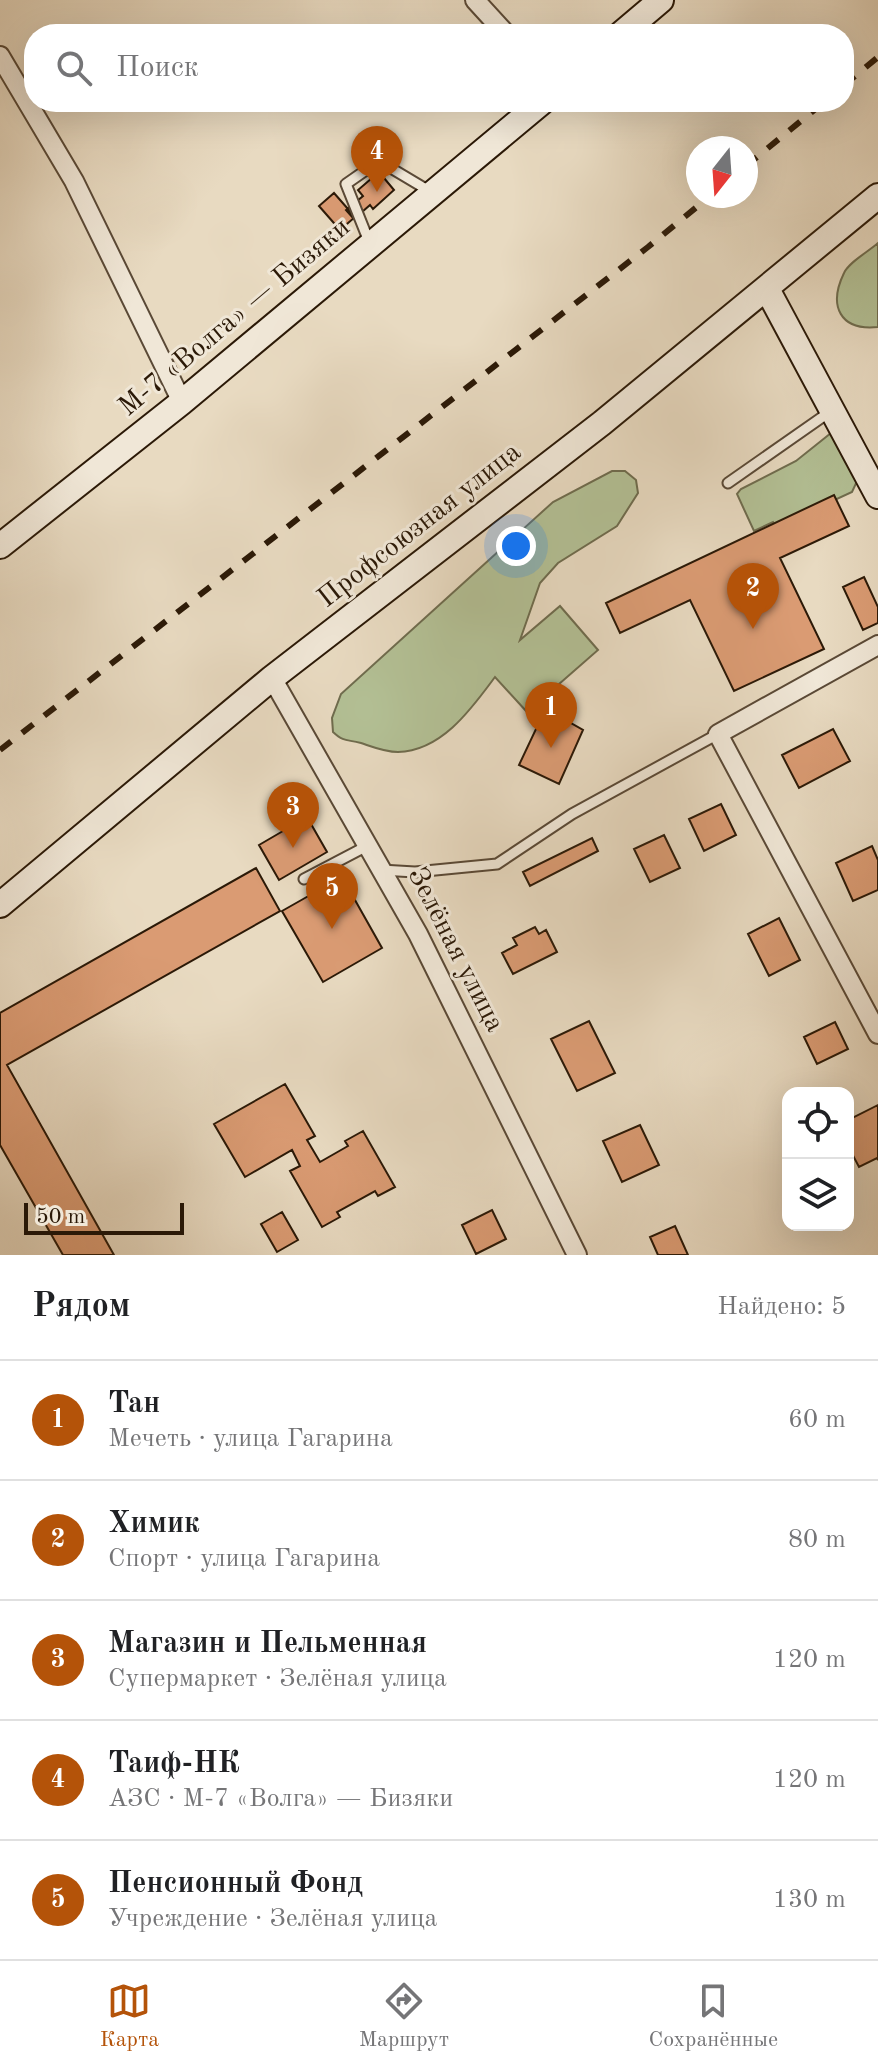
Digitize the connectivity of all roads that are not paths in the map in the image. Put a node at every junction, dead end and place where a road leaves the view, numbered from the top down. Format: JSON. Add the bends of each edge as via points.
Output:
{"nodes":[{"id":1,"x":475,"y":0,"type":"edge"},
{"id":2,"x":661,"y":0,"type":"edge"},
{"id":3,"x":497,"y":24,"type":"edge"},
{"id":4,"x":633,"y":24,"type":"edge"},
{"id":5,"x":0,"y":56,"type":"edge"},
{"id":6,"x":24,"y":97,"type":"edge"},
{"id":7,"x":33,"y":112,"type":"edge"},
{"id":8,"x":530,"y":112,"type":"edge"},
{"id":9,"x":434,"y":193,"type":"junction"},
{"id":10,"x":878,"y":196,"type":"edge"},
{"id":11,"x":370,"y":245,"type":"junction"},
{"id":12,"x":767,"y":289,"type":"junction"},
{"id":13,"x":182,"y":402,"type":"junction"},
{"id":14,"x":831,"y":411,"type":"junction"},
{"id":15,"x":728,"y":483,"type":"dead end"},
{"id":16,"x":878,"y":496,"type":"edge"},
{"id":17,"x":0,"y":546,"type":"edge"},
{"id":18,"x":878,"y":645,"type":"edge"},
{"id":19,"x":272,"y":678,"type":"junction"},
{"id":20,"x":718,"y":734,"type":"junction"},
{"id":21,"x":367,"y":846,"type":"junction"},
{"id":22,"x":381,"y":870,"type":"junction"},
{"id":23,"x":304,"y":879,"type":"dead end"},
{"id":24,"x":0,"y":905,"type":"edge"},
{"id":25,"x":878,"y":1034,"type":"edge"},
{"id":26,"x":577,"y":1255,"type":"edge"}],
"edges":[{"from":1,"to":3,"type":"street"},
{"from":2,"to":4,"type":"main road"},
{"from":5,"to":6,"type":"street"},
{"from":7,"to":13,"type":"street","via":[[74,181]]},
{"from":8,"to":9,"type":"main road","name":"М-7 «Волга» — Бизяки"},
{"from":9,"to":11,"type":"main road","name":"М-7 «Волга» — Бизяки"},
{"from":9,"to":11,"type":"lane","via":[[379,161],[346,184]]},
{"from":10,"to":12,"type":"main road","name":"Профсоюзная улица"},
{"from":11,"to":13,"type":"main road","name":"М-7 «Волга» — Бизяки"},
{"from":12,"to":14,"type":"main road"},
{"from":12,"to":19,"type":"main road","name":"Профсоюзная улица"},
{"from":13,"to":17,"type":"main road","name":"М-7 «Волга» — Бизяки"},
{"from":14,"to":15,"type":"lane"},
{"from":14,"to":16,"type":"main road"},
{"from":18,"to":20,"type":"street"},
{"from":19,"to":21,"type":"street","name":"Зелёная улица"},
{"from":19,"to":24,"type":"main road","name":"Профсоюзная улица"},
{"from":20,"to":22,"type":"lane","via":[[572,814],[497,864]]},
{"from":20,"to":25,"type":"street"},
{"from":21,"to":22,"type":"street","name":"Зелёная улица"},
{"from":21,"to":23,"type":"lane"},
{"from":22,"to":26,"type":"street","name":"Зелёная улица"}]}
